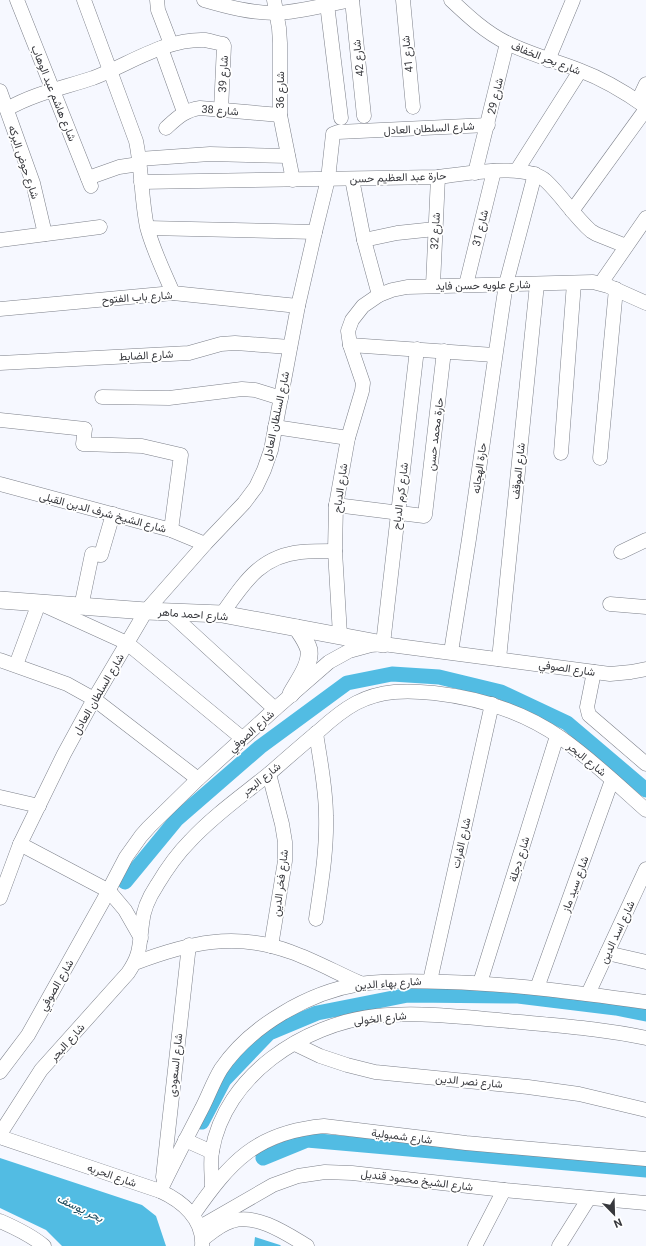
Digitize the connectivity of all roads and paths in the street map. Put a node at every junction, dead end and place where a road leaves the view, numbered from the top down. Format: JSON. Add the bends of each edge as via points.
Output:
{"nodes":[{"id":1,"x":17,"y":0,"type":"edge"},
{"id":2,"x":84,"y":0,"type":"edge"},
{"id":3,"x":157,"y":0,"type":"edge"},
{"id":4,"x":204,"y":0,"type":"edge"},
{"id":5,"x":352,"y":0,"type":"edge"},
{"id":6,"x":403,"y":0,"type":"edge"},
{"id":7,"x":451,"y":0,"type":"edge"},
{"id":8,"x":573,"y":0,"type":"edge"},
{"id":9,"x":327,"y":4,"type":"junction"},
{"id":10,"x":276,"y":6,"type":"edge"},
{"id":11,"x":507,"y":43,"type":"junction"},
{"id":12,"x":166,"y":46,"type":"junction"},
{"id":13,"x":548,"y":60,"type":"junction"},
{"id":14,"x":111,"y":70,"type":"junction"},
{"id":15,"x":580,"y":71,"type":"junction"},
{"id":16,"x":646,"y":84,"type":"edge"},
{"id":17,"x":53,"y":90,"type":"junction"},
{"id":18,"x":0,"y":91,"type":"edge"},
{"id":19,"x":643,"y":106,"type":"edge"},
{"id":20,"x":413,"y":107,"type":"dead end"},
{"id":21,"x":221,"y":110,"type":"junction"},
{"id":22,"x":184,"y":112,"type":"junction"},
{"id":23,"x":280,"y":115,"type":"junction"},
{"id":24,"x":364,"y":116,"type":"dead end"},
{"id":25,"x":341,"y":118,"type":"dead end"},
{"id":26,"x":6,"y":119,"type":"edge"},
{"id":27,"x":488,"y":125,"type":"junction"},
{"id":28,"x":166,"y":128,"type":"dead end"},
{"id":29,"x":288,"y":156,"type":"junction"},
{"id":30,"x":139,"y":161,"type":"junction"},
{"id":31,"x":517,"y":170,"type":"junction"},
{"id":32,"x":494,"y":171,"type":"junction"},
{"id":33,"x":475,"y":173,"type":"junction"},
{"id":34,"x":535,"y":174,"type":"junction"},
{"id":35,"x":438,"y":177,"type":"junction"},
{"id":36,"x":328,"y":179,"type":"junction"},
{"id":37,"x":352,"y":179,"type":"junction"},
{"id":38,"x":293,"y":180,"type":"junction"},
{"id":39,"x":141,"y":182,"type":"junction"},
{"id":40,"x":572,"y":211,"type":"junction"},
{"id":41,"x":646,"y":218,"type":"edge"},
{"id":42,"x":100,"y":227,"type":"dead end"},
{"id":43,"x":148,"y":228,"type":"junction"},
{"id":44,"x":436,"y":229,"type":"junction"},
{"id":45,"x":314,"y":232,"type":"junction"},
{"id":46,"x":46,"y":234,"type":"junction"},
{"id":47,"x":0,"y":240,"type":"edge"},
{"id":48,"x":364,"y":240,"type":"junction"},
{"id":49,"x":626,"y":246,"type":"junction"},
{"id":50,"x":574,"y":283,"type":"junction"},
{"id":51,"x":506,"y":284,"type":"junction"},
{"id":52,"x":537,"y":284,"type":"junction"},
{"id":53,"x":601,"y":284,"type":"junction"},
{"id":54,"x":433,"y":285,"type":"junction"},
{"id":55,"x":466,"y":285,"type":"junction"},
{"id":56,"x":616,"y":289,"type":"junction"},
{"id":57,"x":173,"y":293,"type":"junction"},
{"id":58,"x":379,"y":295,"type":"junction"},
{"id":59,"x":646,"y":303,"type":"edge"},
{"id":60,"x":298,"y":306,"type":"junction"},
{"id":61,"x":0,"y":309,"type":"edge"},
{"id":62,"x":350,"y":345,"type":"junction"},
{"id":63,"x":290,"y":347,"type":"junction"},
{"id":64,"x":417,"y":349,"type":"junction"},
{"id":65,"x":444,"y":351,"type":"junction"},
{"id":66,"x":494,"y":355,"type":"junction"},
{"id":67,"x":0,"y":363,"type":"edge"},
{"id":68,"x":102,"y":397,"type":"dead end"},
{"id":69,"x":281,"y":398,"type":"junction"},
{"id":70,"x":0,"y":420,"type":"edge"},
{"id":71,"x":275,"y":427,"type":"junction"},
{"id":72,"x":348,"y":438,"type":"junction"},
{"id":73,"x":561,"y":453,"type":"dead end"},
{"id":74,"x":600,"y":458,"type":"dead end"},
{"id":75,"x":0,"y":484,"type":"edge"},
{"id":76,"x":336,"y":505,"type":"junction"},
{"id":77,"x":398,"y":512,"type":"junction"},
{"id":78,"x":113,"y":514,"type":"junction"},
{"id":79,"x":171,"y":530,"type":"junction"},
{"id":80,"x":646,"y":540,"type":"edge"},
{"id":81,"x":204,"y":544,"type":"junction"},
{"id":82,"x":335,"y":551,"type":"junction"},
{"id":83,"x":621,"y":552,"type":"dead end"},
{"id":84,"x":0,"y":600,"type":"edge"},
{"id":85,"x":38,"y":603,"type":"junction"},
{"id":86,"x":610,"y":604,"type":"dead end"},
{"id":87,"x":81,"y":606,"type":"junction"},
{"id":88,"x":646,"y":607,"type":"edge"},
{"id":89,"x":146,"y":611,"type":"junction"},
{"id":90,"x":170,"y":612,"type":"junction"},
{"id":91,"x":222,"y":614,"type":"junction"},
{"id":92,"x":297,"y":628,"type":"junction"},
{"id":93,"x":340,"y":635,"type":"junction"},
{"id":94,"x":127,"y":643,"type":"junction"},
{"id":95,"x":383,"y":644,"type":"junction"},
{"id":96,"x":451,"y":652,"type":"junction"},
{"id":97,"x":499,"y":659,"type":"junction"},
{"id":98,"x":0,"y":660,"type":"edge"},
{"id":99,"x":16,"y":665,"type":"junction"},
{"id":100,"x":646,"y":669,"type":"edge"},
{"id":101,"x":594,"y":672,"type":"junction"},
{"id":102,"x":291,"y":694,"type":"junction"},
{"id":103,"x":94,"y":699,"type":"junction"},
{"id":104,"x":492,"y":704,"type":"junction"},
{"id":105,"x":275,"y":709,"type":"junction"},
{"id":106,"x":316,"y":733,"type":"junction"},
{"id":107,"x":557,"y":736,"type":"junction"},
{"id":108,"x":242,"y":738,"type":"junction"},
{"id":109,"x":646,"y":764,"type":"edge"},
{"id":110,"x":269,"y":774,"type":"junction"},
{"id":111,"x":198,"y":779,"type":"junction"},
{"id":112,"x":612,"y":780,"type":"junction"},
{"id":113,"x":0,"y":797,"type":"edge"},
{"id":114,"x":38,"y":806,"type":"junction"},
{"id":115,"x":646,"y":810,"type":"edge"},
{"id":116,"x":20,"y":844,"type":"junction"},
{"id":117,"x":646,"y":869,"type":"edge"},
{"id":118,"x":109,"y":891,"type":"junction"},
{"id":119,"x":0,"y":898,"type":"edge"},
{"id":120,"x":316,"y":920,"type":"dead end"},
{"id":121,"x":141,"y":938,"type":"junction"},
{"id":122,"x":188,"y":945,"type":"junction"},
{"id":123,"x":271,"y":946,"type":"junction"},
{"id":124,"x":607,"y":953,"type":"junction"},
{"id":125,"x":646,"y":962,"type":"edge"},
{"id":126,"x":135,"y":963,"type":"junction"},
{"id":127,"x":430,"y":981,"type":"junction"},
{"id":128,"x":480,"y":983,"type":"junction"},
{"id":129,"x":360,"y":984,"type":"junction"},
{"id":130,"x":537,"y":988,"type":"junction"},
{"id":131,"x":588,"y":994,"type":"junction"},
{"id":132,"x":646,"y":1002,"type":"edge"},
{"id":133,"x":646,"y":1038,"type":"edge"},
{"id":134,"x":295,"y":1044,"type":"junction"},
{"id":135,"x":0,"y":1072,"type":"edge"},
{"id":136,"x":646,"y":1110,"type":"edge"},
{"id":137,"x":0,"y":1134,"type":"edge"},
{"id":138,"x":0,"y":1137,"type":"edge"},
{"id":139,"x":185,"y":1140,"type":"junction"},
{"id":140,"x":212,"y":1152,"type":"junction"},
{"id":141,"x":646,"y":1159,"type":"edge"},
{"id":142,"x":161,"y":1188,"type":"junction"},
{"id":143,"x":212,"y":1188,"type":"junction"},
{"id":144,"x":504,"y":1190,"type":"junction"},
{"id":145,"x":589,"y":1198,"type":"junction"},
{"id":146,"x":646,"y":1203,"type":"edge"},
{"id":147,"x":0,"y":1222,"type":"edge"},
{"id":148,"x":200,"y":1232,"type":"edge"},
{"id":149,"x":44,"y":1246,"type":"edge"},
{"id":150,"x":307,"y":1246,"type":"edge"},
{"id":151,"x":475,"y":1246,"type":"edge"},
{"id":152,"x":559,"y":1246,"type":"edge"}],
"edges":[{"from":1,"to":17,"type":"street","name":"شارع هاشم عبد الوهاب"},
{"from":2,"to":14,"type":"street"},
{"from":3,"to":12,"type":"street"},
{"from":4,"to":10,"type":"street","via":[[251,12]]},
{"from":5,"to":9,"type":"street"},
{"from":5,"to":24,"type":"street","name":"شارع 42"},
{"from":6,"to":20,"type":"street","name":"شارع 41"},
{"from":7,"to":11,"type":"street","name":"شارع بحر الخفاف","via":[[479,25]]},
{"from":8,"to":13,"type":"street"},
{"from":9,"to":10,"type":"street","via":[[296,10]]},
{"from":9,"to":25,"type":"street"},
{"from":10,"to":23,"type":"street","name":"شارع 36","via":[[280,43]]},
{"from":11,"to":13,"type":"street","name":"شارع بحر الخفاف"},
{"from":11,"to":27,"type":"street","name":"شارع 29"},
{"from":12,"to":14,"type":"street"},
{"from":12,"to":21,"type":"street","name":"شارع 39","via":[[205,40],[224,45]]},
{"from":12,"to":22,"type":"street"},
{"from":13,"to":15,"type":"street","name":"شارع بحر الخفاف"},
{"from":14,"to":17,"type":"street"},
{"from":14,"to":30,"type":"street","via":[[136,141]]},
{"from":15,"to":19,"type":"street","name":"شارع بحر الخفاف","via":[[609,84]]},
{"from":15,"to":31,"type":"street"},
{"from":16,"to":19,"type":"street"},
{"from":17,"to":26,"type":"street","via":[[22,100]]},
{"from":17,"to":30,"type":"street","name":"شارع هاشم عبد الوهاب","via":[[89,182]]},
{"from":18,"to":26,"type":"street","name":"شارع حوض البركه"},
{"from":19,"to":40,"type":"street"},
{"from":21,"to":22,"type":"street","name":"شارع 38","via":[[200,108]]},
{"from":21,"to":23,"type":"street","name":"شارع 38"},
{"from":22,"to":28,"type":"street"},
{"from":23,"to":29,"type":"street","name":"شارع 36"},
{"from":26,"to":46,"type":"street","name":"شارع حوض البركه","via":[[32,183]]},
{"from":27,"to":33,"type":"street","name":"شارع 29"},
{"from":27,"to":36,"type":"street","name":"شارع السلطان العادل","via":[[336,132],[332,136]]},
{"from":29,"to":30,"type":"street","via":[[210,154]]},
{"from":29,"to":38,"type":"street","name":"شارع 36"},
{"from":30,"to":39,"type":"street"},
{"from":31,"to":32,"type":"street","name":"حارة عبد العظيم حسن"},
{"from":31,"to":34,"type":"street","name":"حارة عبد العظيم حسن"},
{"from":32,"to":33,"type":"street","name":"حارة عبد العظيم حسن"},
{"from":32,"to":55,"type":"street","name":"شارع 31"},
{"from":33,"to":35,"type":"street","name":"حارة عبد العظيم حسن"},
{"from":34,"to":40,"type":"street","name":"حارة عبد العظيم حسن","via":[[546,181]]},
{"from":34,"to":51,"type":"street","name":"حارة الهجانه"},
{"from":35,"to":37,"type":"street","name":"حارة عبد العظيم حسن"},
{"from":35,"to":44,"type":"street","name":"شارع 32"},
{"from":36,"to":37,"type":"street","name":"حارة عبد العظيم حسن"},
{"from":36,"to":38,"type":"street","name":"حارة عبد العظيم حسن"},
{"from":36,"to":45,"type":"street","name":"شارع السلطان العادل"},
{"from":37,"to":48,"type":"street"},
{"from":38,"to":39,"type":"street","name":"حارة عبد العظيم حسن"},
{"from":39,"to":43,"type":"street"},
{"from":40,"to":49,"type":"street","name":"حارة عبد العظيم حسن","via":[[596,234]]},
{"from":41,"to":49,"type":"street"},
{"from":42,"to":46,"type":"street"},
{"from":43,"to":45,"type":"street"},
{"from":43,"to":57,"type":"street"},
{"from":44,"to":48,"type":"street","via":[[396,233]]},
{"from":44,"to":54,"type":"street","name":"شارع 32"},
{"from":45,"to":60,"type":"street","name":"شارع السلطان العادل"},
{"from":46,"to":47,"type":"street"},
{"from":48,"to":58,"type":"street"},
{"from":49,"to":53,"type":"street"},
{"from":50,"to":52,"type":"street","name":"شارع علويه حسن فايد"},
{"from":50,"to":53,"type":"street","name":"شارع علويه حسن فايد"},
{"from":50,"to":73,"type":"street"},
{"from":51,"to":52,"type":"street","name":"شارع علويه حسن فايد"},
{"from":51,"to":55,"type":"street","name":"شارع علويه حسن فايد"},
{"from":51,"to":66,"type":"street","name":"حارة الهجانه"},
{"from":52,"to":97,"type":"street","name":"شارع الموقف"},
{"from":53,"to":56,"type":"street","name":"شارع علويه حسن فايد"},
{"from":54,"to":55,"type":"street","name":"شارع علويه حسن فايد"},
{"from":54,"to":58,"type":"street","name":"شارع علويه حسن فايد","via":[[407,287]]},
{"from":56,"to":59,"type":"street","name":"شارع علويه حسن فايد"},
{"from":56,"to":74,"type":"street"},
{"from":57,"to":60,"type":"street","name":"شارع باب الفتوح"},
{"from":57,"to":61,"type":"street","name":"شارع باب الفتوح"},
{"from":58,"to":62,"type":"street","name":"شارع علويه حسن فايد","via":[[363,306],[352,320],[348,331]]},
{"from":60,"to":63,"type":"street","name":"شارع السلطان العادل"},
{"from":62,"to":64,"type":"street"},
{"from":62,"to":72,"type":"street","name":"شارع الدباح","via":[[363,383]]},
{"from":63,"to":67,"type":"street","name":"شارع الضابط","via":[[235,343],[189,353]]},
{"from":63,"to":69,"type":"street","name":"شارع السلطان العادل"},
{"from":64,"to":65,"type":"street"},
{"from":64,"to":77,"type":"street","name":"شارع كرم الدباح"},
{"from":65,"to":66,"type":"street"},
{"from":65,"to":77,"type":"street","name":"حارة محمد حسن","via":[[426,514],[423,516]]},
{"from":66,"to":96,"type":"street","name":"حارة الهجانه"},
{"from":68,"to":69,"type":"street","via":[[169,398],[242,389]]},
{"from":69,"to":71,"type":"street","name":"شارع السلطان العادل"},
{"from":70,"to":79,"type":"street","via":[[85,429],[83,444],[142,446],[180,455]]},
{"from":71,"to":72,"type":"street"},
{"from":71,"to":81,"type":"street","name":"شارع السلطان العادل","via":[[271,450],[256,487]]},
{"from":72,"to":76,"type":"street","name":"شارع الدباح"},
{"from":75,"to":78,"type":"street","name":"شارع الشيخ شرف الدين القبلى"},
{"from":76,"to":77,"type":"street"},
{"from":76,"to":82,"type":"street","name":"شارع الدباح"},
{"from":77,"to":95,"type":"street","name":"شارع كرم الدباح"},
{"from":78,"to":79,"type":"street","name":"شارع الشيخ شرف الدين القبلى"},
{"from":78,"to":87,"type":"street","via":[[101,555],[92,554]]},
{"from":79,"to":81,"type":"street","name":"شارع الشيخ شرف الدين القبلى"},
{"from":80,"to":83,"type":"street"},
{"from":81,"to":89,"type":"street","name":"شارع السلطان العادل"},
{"from":82,"to":91,"type":"street","via":[[290,554],[266,563],[244,583]]},
{"from":82,"to":93,"type":"street","name":"شارع الدباح"},
{"from":84,"to":85,"type":"main road","name":"شارع احمد ماهر"},
{"from":85,"to":87,"type":"main road","name":"شارع احمد ماهر"},
{"from":85,"to":94,"type":"street"},
{"from":85,"to":99,"type":"street"},
{"from":86,"to":88,"type":"street"},
{"from":87,"to":89,"type":"main road","name":"شارع احمد ماهر"},
{"from":89,"to":90,"type":"main road","name":"شارع احمد ماهر"},
{"from":89,"to":94,"type":"street","name":"شارع السلطان العادل"},
{"from":90,"to":91,"type":"main road","name":"شارع احمد ماهر"},
{"from":90,"to":105,"type":"street"},
{"from":91,"to":92,"type":"main road","name":"شارع احمد ماهر"},
{"from":92,"to":93,"type":"main road","name":"شارع احمد ماهر"},
{"from":92,"to":102,"type":"main road","via":[[309,649],[309,657]]},
{"from":93,"to":95,"type":"main road","name":"شارع احمد ماهر"},
{"from":94,"to":103,"type":"street","name":"شارع السلطان العادل"},
{"from":94,"to":108,"type":"street"},
{"from":95,"to":96,"type":"street","name":"شارع الصوفي"},
{"from":95,"to":102,"type":"street","name":"شارع الصوفي","via":[[360,647],[339,656]]},
{"from":96,"to":97,"type":"street","name":"شارع الصوفي"},
{"from":97,"to":101,"type":"street","name":"شارع الصوفي"},
{"from":98,"to":99,"type":"street"},
{"from":99,"to":103,"type":"street","via":[[67,684]]},
{"from":100,"to":101,"type":"street","name":"شارع الصوفي","via":[[610,674]]},
{"from":101,"to":109,"type":"street","via":[[587,707],[589,715]]},
{"from":102,"to":105,"type":"street","name":"شارع الصوفي"},
{"from":103,"to":111,"type":"street"},
{"from":103,"to":114,"type":"street","name":"شارع السلطان العادل"},
{"from":104,"to":106,"type":"street","name":"شارع البحر","via":[[453,695],[392,692],[356,703]]},
{"from":104,"to":107,"type":"street","name":"شارع البحر","via":[[534,722]]},
{"from":104,"to":127,"type":"street","name":"شارع الفرات"},
{"from":105,"to":108,"type":"street","name":"شارع الصوفي"},
{"from":106,"to":110,"type":"street","name":"شارع البحر"},
{"from":106,"to":120,"type":"street","via":[[326,814],[326,842]]},
{"from":107,"to":112,"type":"street","name":"شارع البحر"},
{"from":107,"to":128,"type":"street","name":"شارع دجلة"},
{"from":108,"to":111,"type":"street","name":"شارع الصوفي"},
{"from":110,"to":121,"type":"street","name":"شارع البحر","via":[[208,822],[172,862],[150,897],[143,917]]},
{"from":110,"to":123,"type":"street","name":"شارع فخر الدين","via":[[285,842],[285,862]]},
{"from":111,"to":118,"type":"street","name":"شارع الصوفي","via":[[141,836],[126,857]]},
{"from":112,"to":115,"type":"street","name":"شارع البحر"},
{"from":112,"to":130,"type":"street","name":"شارع سيد ماز"},
{"from":113,"to":114,"type":"street"},
{"from":114,"to":116,"type":"street","name":"شارع السلطان العادل"},
{"from":116,"to":118,"type":"street"},
{"from":116,"to":119,"type":"street","name":"شارع السلطان العادل"},
{"from":117,"to":124,"type":"street","name":"شارع اسد الدين"},
{"from":118,"to":121,"type":"street"},
{"from":118,"to":135,"type":"street","name":"شارع الصوفي","via":[[28,1035]]},
{"from":121,"to":126,"type":"street","name":"شارع البحر","via":[[140,951]]},
{"from":122,"to":123,"type":"street","via":[[230,941]]},
{"from":122,"to":126,"type":"street"},
{"from":122,"to":142,"type":"street","name":"شارع السعودى"},
{"from":123,"to":129,"type":"street"},
{"from":124,"to":125,"type":"street"},
{"from":124,"to":131,"type":"street","name":"شارع اسد الدين"},
{"from":126,"to":137,"type":"street","name":"شارع البحر","via":[[41,1070]]},
{"from":127,"to":128,"type":"street","name":"شارع بهاء الدين"},
{"from":127,"to":129,"type":"street","name":"شارع بهاء الدين"},
{"from":128,"to":130,"type":"street","name":"شارع بهاء الدين"},
{"from":129,"to":139,"type":"street","name":"شارع بهاء الدين","via":[[314,996],[272,1019],[254,1034],[221,1069]]},
{"from":130,"to":131,"type":"street","name":"شارع بهاء الدين"},
{"from":131,"to":132,"type":"street","name":"شارع بهاء الدين"},
{"from":133,"to":134,"type":"street","name":"شارع الخولى","via":[[562,1025],[469,1017],[399,1015],[350,1021],[327,1028]]},
{"from":134,"to":136,"type":"street","name":"شارع نصر الدين","via":[[320,1056],[375,1072],[528,1086],[601,1098]]},
{"from":134,"to":140,"type":"street","name":"شارع الخولى","via":[[267,1062],[236,1094],[223,1116]]},
{"from":138,"to":142,"type":"street","name":"شارع الحريه"},
{"from":139,"to":140,"type":"street"},
{"from":139,"to":142,"type":"street","name":"شارع بهاء الدين"},
{"from":140,"to":143,"type":"street","name":"شارع الخولى"},
{"from":141,"to":143,"type":"street","name":"شارع شمبولية","via":[[466,1143],[324,1126],[298,1129],[268,1139],[236,1160]]},
{"from":142,"to":148,"type":"street","name":"شارع الحريه","via":[[184,1204]]},
{"from":143,"to":148,"type":"street","name":"شارع شمبولية"},
{"from":144,"to":145,"type":"street","name":"شارع الشيخ محمود قنديل"},
{"from":144,"to":148,"type":"street","name":"شارع الشيخ محمود قنديل","via":[[325,1172],[298,1176],[273,1185]]},
{"from":144,"to":151,"type":"street"},
{"from":145,"to":146,"type":"street","name":"شارع الشيخ محمود قنديل"},
{"from":145,"to":152,"type":"street"},
{"from":147,"to":149,"type":"street","via":[[15,1227]]},
{"from":148,"to":150,"type":"street","via":[[232,1221],[256,1220]]}]}
